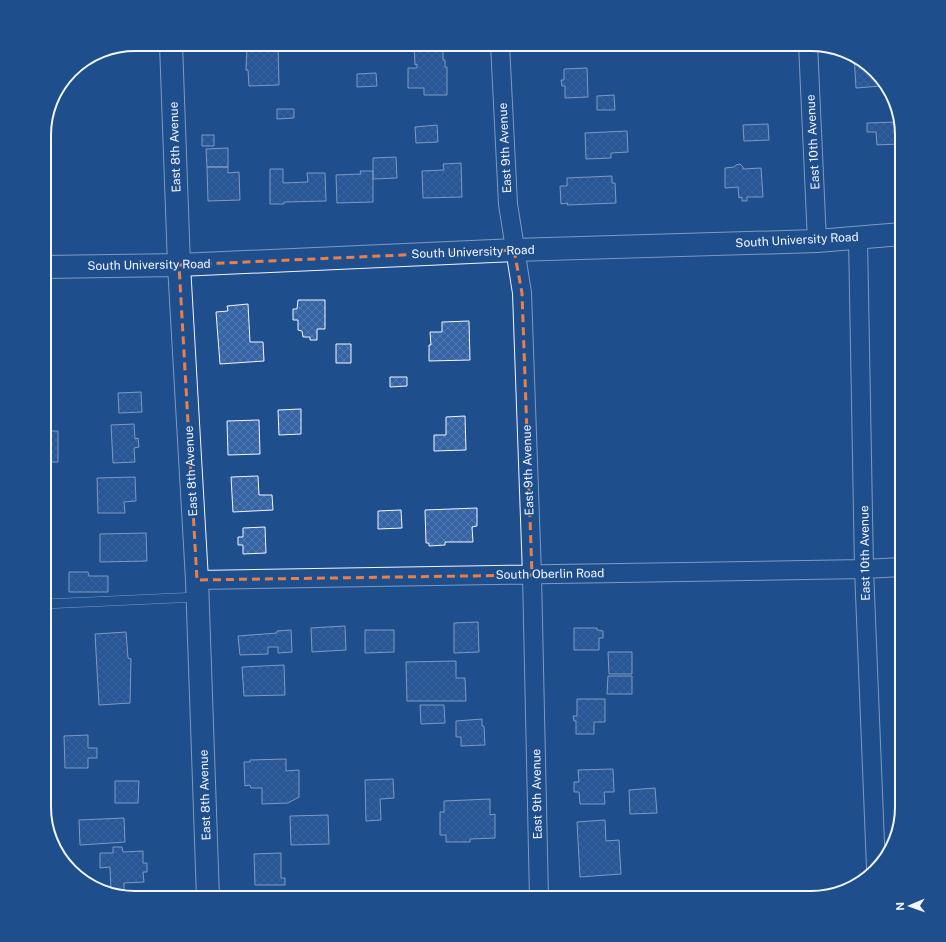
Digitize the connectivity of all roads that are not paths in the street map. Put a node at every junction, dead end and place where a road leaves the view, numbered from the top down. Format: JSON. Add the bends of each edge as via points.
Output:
{"nodes":[{"id":1,"x":171,"y":51,"type":"edge"},
{"id":2,"x":500,"y":51,"type":"edge"},
{"id":3,"x":808,"y":51,"type":"edge"},
{"id":4,"x":895,"y":234,"type":"edge"},
{"id":5,"x":858,"y":237,"type":"junction"},
{"id":6,"x":817,"y":241,"type":"junction"},
{"id":7,"x":514,"y":250,"type":"junction"},
{"id":8,"x":180,"y":265,"type":"junction"},
{"id":9,"x":51,"y":267,"type":"edge"},
{"id":10,"x":895,"y":567,"type":"edge"},
{"id":11,"x":864,"y":569,"type":"junction"},
{"id":12,"x":532,"y":575,"type":"junction"},
{"id":13,"x":198,"y":589,"type":"junction"},
{"id":14,"x":51,"y":603,"type":"edge"},
{"id":15,"x":876,"y":860,"type":"edge"},
{"id":16,"x":208,"y":891,"type":"edge"},
{"id":17,"x":539,"y":891,"type":"edge"}],
"edges":[{"from":1,"to":8,"type":"main road","name":"East 8th Avenue"},
{"from":2,"to":7,"type":"street","name":"East 9th Avenue","via":[[508,204]]},
{"from":3,"to":6,"type":"street","name":"East 10th Avenue"},
{"from":4,"to":5,"type":"main road","name":"South University Road"},
{"from":5,"to":6,"type":"main road","name":"South University Road"},
{"from":5,"to":11,"type":"street","name":"East 10th Avenue"},
{"from":6,"to":7,"type":"main road","name":"South University Road"},
{"from":7,"to":8,"type":"main road","name":"South University Road"},
{"from":7,"to":12,"type":"street","name":"East 9th Avenue","via":[[522,293]]},
{"from":8,"to":9,"type":"main road","name":"South University Road"},
{"from":8,"to":13,"type":"main road","name":"East 8th Avenue"},
{"from":10,"to":11,"type":"street","name":"South Oberlin Road"},
{"from":11,"to":12,"type":"street","name":"South Oberlin Road"},
{"from":11,"to":15,"type":"street","name":"East 10th Avenue"},
{"from":12,"to":13,"type":"street","name":"South Oberlin Road"},
{"from":12,"to":17,"type":"street","name":"East 9th Avenue"},
{"from":13,"to":14,"type":"lane"},
{"from":13,"to":16,"type":"main road","name":"East 8th Avenue"}]}
